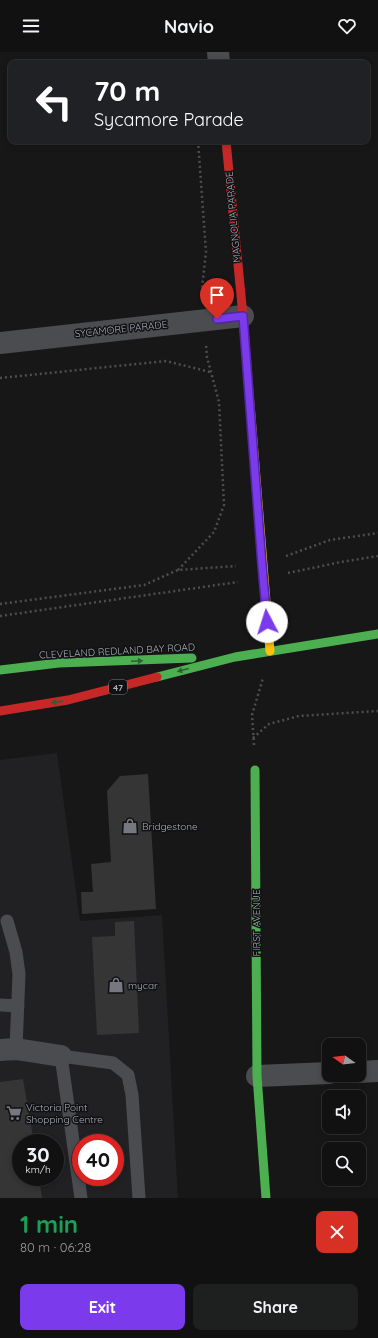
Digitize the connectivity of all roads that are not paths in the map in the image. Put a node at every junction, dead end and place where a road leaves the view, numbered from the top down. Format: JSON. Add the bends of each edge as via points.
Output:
{"nodes":[{"id":1,"x":226,"y":144,"type":"edge"},
{"id":2,"x":243,"y":316,"type":"junction"},
{"id":3,"x":0,"y":343,"type":"edge"},
{"id":4,"x":378,"y":634,"type":"edge"},
{"id":5,"x":270,"y":651,"type":"junction"},
{"id":6,"x":235,"y":657,"type":"junction"},
{"id":7,"x":0,"y":670,"type":"edge"},
{"id":8,"x":0,"y":711,"type":"edge"},
{"id":9,"x":255,"y":770,"type":"road end"},
{"id":10,"x":7,"y":921,"type":"dead end"},
{"id":11,"x":0,"y":1006,"type":"edge"},
{"id":12,"x":18,"y":1006,"type":"junction"},
{"id":13,"x":8,"y":1050,"type":"edge"},
{"id":14,"x":62,"y":1056,"type":"junction"},
{"id":15,"x":378,"y":1071,"type":"edge"},
{"id":16,"x":366,"y":1072,"type":"edge"},
{"id":17,"x":322,"y":1073,"type":"edge"},
{"id":18,"x":257,"y":1076,"type":"junction"},
{"id":19,"x":82,"y":1198,"type":"edge"},
{"id":20,"x":139,"y":1198,"type":"edge"},
{"id":21,"x":266,"y":1198,"type":"edge"}],
"edges":[{"from":1,"to":2,"type":"main road","name":"MAGNOLIA PARADE"},
{"from":2,"to":3,"type":"street","name":"SYCAMORE PARADE"},
{"from":2,"to":5,"type":"main road","name":"MAGNOLIA PARADE"},
{"from":4,"to":5,"type":"main road","name":"CLEVELAND REDLAND BAY ROAD","number":"47"},
{"from":5,"to":6,"type":"main road","name":"CLEVELAND REDLAND BAY ROAD","number":"47"},
{"from":7,"to":6,"type":"main road","name":"CLEVELAND REDLAND BAY ROAD","number":"47","one_way":true,"via":[[58,664]]},
{"from":6,"to":8,"type":"main road","name":"CLEVELAND REDLAND BAY ROAD","number":"47","one_way":true,"via":[[68,700]]},
{"from":9,"to":18,"type":"main road","name":"FIRST AVENUE"},
{"from":10,"to":12,"type":"lane","via":[[16,952]]},
{"from":11,"to":12,"type":"lane"},
{"from":12,"to":13,"type":"lane"},
{"from":13,"to":14,"type":"street"},
{"from":14,"to":19,"type":"lane"},
{"from":14,"to":20,"type":"lane","via":[[113,1063],[128,1075],[132,1095]]},
{"from":15,"to":16,"type":"street"},
{"from":17,"to":18,"type":"street"},
{"from":18,"to":21,"type":"main road","name":"FIRST AVENUE"}]}
